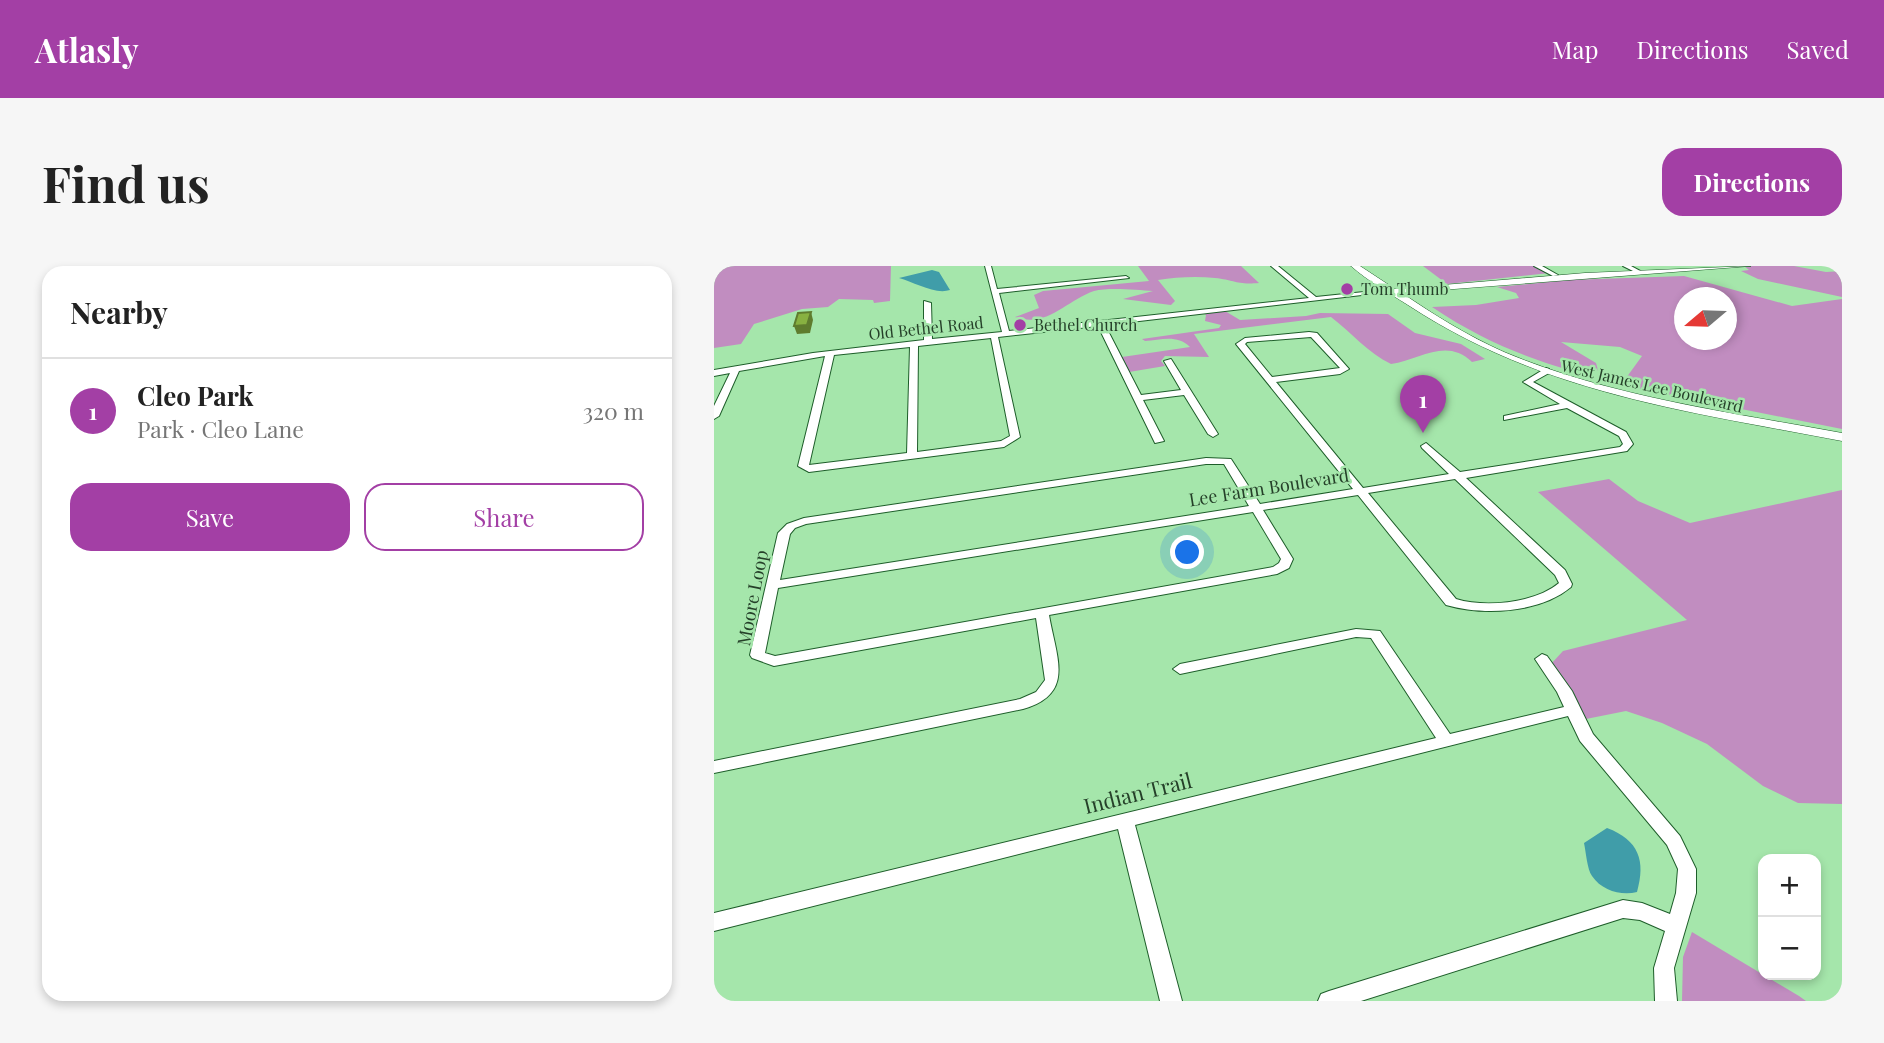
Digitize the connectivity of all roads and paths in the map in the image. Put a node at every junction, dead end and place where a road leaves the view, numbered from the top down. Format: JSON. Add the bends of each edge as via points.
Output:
{"nodes":[{"id":1,"x":988,"y":266,"type":"edge"},
{"id":2,"x":1274,"y":266,"type":"edge"},
{"id":3,"x":1355,"y":266,"type":"edge"},
{"id":4,"x":1537,"y":266,"type":"edge"},
{"id":5,"x":1692,"y":266,"type":"edge"},
{"id":6,"x":1747,"y":266,"type":"edge"},
{"id":7,"x":1633,"y":269,"type":"edge"},
{"id":8,"x":1555,"y":275,"type":"junction"},
{"id":9,"x":1125,"y":278,"type":"dead end"},
{"id":10,"x":1393,"y":291,"type":"junction"},
{"id":11,"x":996,"y":292,"type":"junction"},
{"id":12,"x":1315,"y":300,"type":"junction"},
{"id":13,"x":927,"y":303,"type":"dead end"},
{"id":14,"x":1100,"y":323,"type":"junction"},
{"id":15,"x":1006,"y":334,"type":"junction"},
{"id":16,"x":994,"y":335,"type":"junction"},
{"id":17,"x":928,"y":342,"type":"junction"},
{"id":18,"x":914,"y":344,"type":"junction"},
{"id":19,"x":830,"y":353,"type":"junction"},
{"id":20,"x":1168,"y":361,"type":"dead end"},
{"id":21,"x":736,"y":369,"type":"junction"},
{"id":22,"x":714,"y":373,"type":"edge"},
{"id":23,"x":1543,"y":373,"type":"junction"},
{"id":24,"x":1269,"y":380,"type":"junction"},
{"id":25,"x":1187,"y":392,"type":"junction"},
{"id":26,"x":1138,"y":398,"type":"junction"},
{"id":27,"x":1567,"y":405,"type":"junction"},
{"id":28,"x":1690,"y":409,"type":"junction"},
{"id":29,"x":714,"y":416,"type":"edge"},
{"id":30,"x":1507,"y":418,"type":"dead end"},
{"id":31,"x":1213,"y":434,"type":"dead end"},
{"id":32,"x":1842,"y":437,"type":"edge"},
{"id":33,"x":1159,"y":441,"type":"dead end"},
{"id":34,"x":1842,"y":443,"type":"edge"},
{"id":35,"x":1426,"y":446,"type":"dead end"},
{"id":36,"x":912,"y":456,"type":"junction"},
{"id":37,"x":1458,"y":476,"type":"junction"},
{"id":38,"x":1362,"y":491,"type":"junction"},
{"id":39,"x":1256,"y":508,"type":"junction"},
{"id":40,"x":771,"y":585,"type":"junction"},
{"id":41,"x":1042,"y":612,"type":"junction"},
{"id":42,"x":1542,"y":659,"type":"dead end"},
{"id":43,"x":1180,"y":669,"type":"dead end"},
{"id":44,"x":1572,"y":710,"type":"junction"},
{"id":45,"x":1446,"y":741,"type":"junction"},
{"id":46,"x":714,"y":767,"type":"edge"},
{"id":47,"x":1125,"y":821,"type":"junction"},
{"id":48,"x":714,"y":922,"type":"edge"},
{"id":49,"x":1676,"y":926,"type":"junction"},
{"id":50,"x":1171,"y":1001,"type":"edge"},
{"id":51,"x":1329,"y":1001,"type":"edge"},
{"id":52,"x":1666,"y":1001,"type":"edge"}],
"edges":[{"from":1,"to":11,"type":"street"},
{"from":2,"to":12,"type":"street"},
{"from":3,"to":10,"type":"main road","name":"West James Lee Boulevard"},
{"from":4,"to":8,"type":"street"},
{"from":5,"to":7,"type":"main road"},
{"from":6,"to":7,"type":"main road"},
{"from":7,"to":8,"type":"main road"},
{"from":7,"to":10,"type":"main road"},
{"from":8,"to":10,"type":"main road"},
{"from":9,"to":11,"type":"street"},
{"from":10,"to":12,"type":"street","name":"Old Bethel Road"},
{"from":10,"to":23,"type":"main road","name":"West James Lee Boulevard","via":[[1472,346]]},
{"from":11,"to":15,"type":"street"},
{"from":12,"to":14,"type":"street","name":"Old Bethel Road"},
{"from":13,"to":17,"type":"street"},
{"from":14,"to":15,"type":"street","name":"Old Bethel Road"},
{"from":14,"to":26,"type":"street"},
{"from":15,"to":16,"type":"street","name":"Old Bethel Road"},
{"from":16,"to":17,"type":"street","name":"Old Bethel Road"},
{"from":16,"to":36,"type":"street","via":[[1015,437],[1004,444]]},
{"from":17,"to":18,"type":"street","name":"Old Bethel Road"},
{"from":18,"to":19,"type":"street","name":"Old Bethel Road"},
{"from":18,"to":36,"type":"street"},
{"from":19,"to":21,"type":"street","name":"Old Bethel Road"},
{"from":19,"to":36,"type":"street","via":[[803,467]]},
{"from":20,"to":25,"type":"street"},
{"from":21,"to":22,"type":"street","name":"Old Bethel Road"},
{"from":21,"to":29,"type":"street"},
{"from":23,"to":27,"type":"street","name":"Lee Farm Boulevard","via":[[1527,382]]},
{"from":23,"to":28,"type":"main road","name":"West James Lee Boulevard","via":[[1594,391]]},
{"from":24,"to":24,"type":"street","via":[[1240,342],[1314,335],[1345,369]]},
{"from":24,"to":38,"type":"street"},
{"from":25,"to":26,"type":"street"},
{"from":25,"to":31,"type":"street"},
{"from":26,"to":33,"type":"street"},
{"from":27,"to":30,"type":"street"},
{"from":27,"to":37,"type":"street","name":"Lee Farm Boulevard","via":[[1623,435],[1628,444],[1623,449]]},
{"from":28,"to":32,"type":"main road","name":"West James Lee Boulevard"},
{"from":28,"to":34,"type":"main road","name":"West James Lee Boulevard"},
{"from":35,"to":37,"type":"street"},
{"from":37,"to":38,"type":"street","name":"Lee Farm Boulevard"},
{"from":37,"to":38,"type":"street","via":[[1560,573],[1566,584],[1560,592],[1475,608],[1451,602]]},
{"from":38,"to":39,"type":"street","name":"Lee Farm Boulevard"},
{"from":39,"to":40,"type":"street","name":"Lee Farm Boulevard"},
{"from":39,"to":40,"type":"street","name":"Moore Loop","via":[[1227,461],[1206,461],[804,521],[784,533]]},
{"from":39,"to":41,"type":"street","name":"Moore Loop","via":[[1287,559],[1277,569]]},
{"from":40,"to":41,"type":"street","name":"Moore Loop","via":[[757,655],[774,661]]},
{"from":41,"to":46,"type":"street","via":[[1052,680],[1039,697]]},
{"from":42,"to":44,"type":"street"},
{"from":43,"to":45,"type":"street","via":[[1356,633],[1375,634]]},
{"from":44,"to":45,"type":"street","name":"Indian Trail"},
{"from":44,"to":49,"type":"street","via":[[1586,737],[1681,853],[1688,878]]},
{"from":45,"to":47,"type":"street","name":"Indian Trail"},
{"from":47,"to":48,"type":"street","name":"Indian Trail"},
{"from":47,"to":50,"type":"street"},
{"from":49,"to":51,"type":"street","via":[[1623,909]]},
{"from":49,"to":52,"type":"street","via":[[1664,968]]}]}
